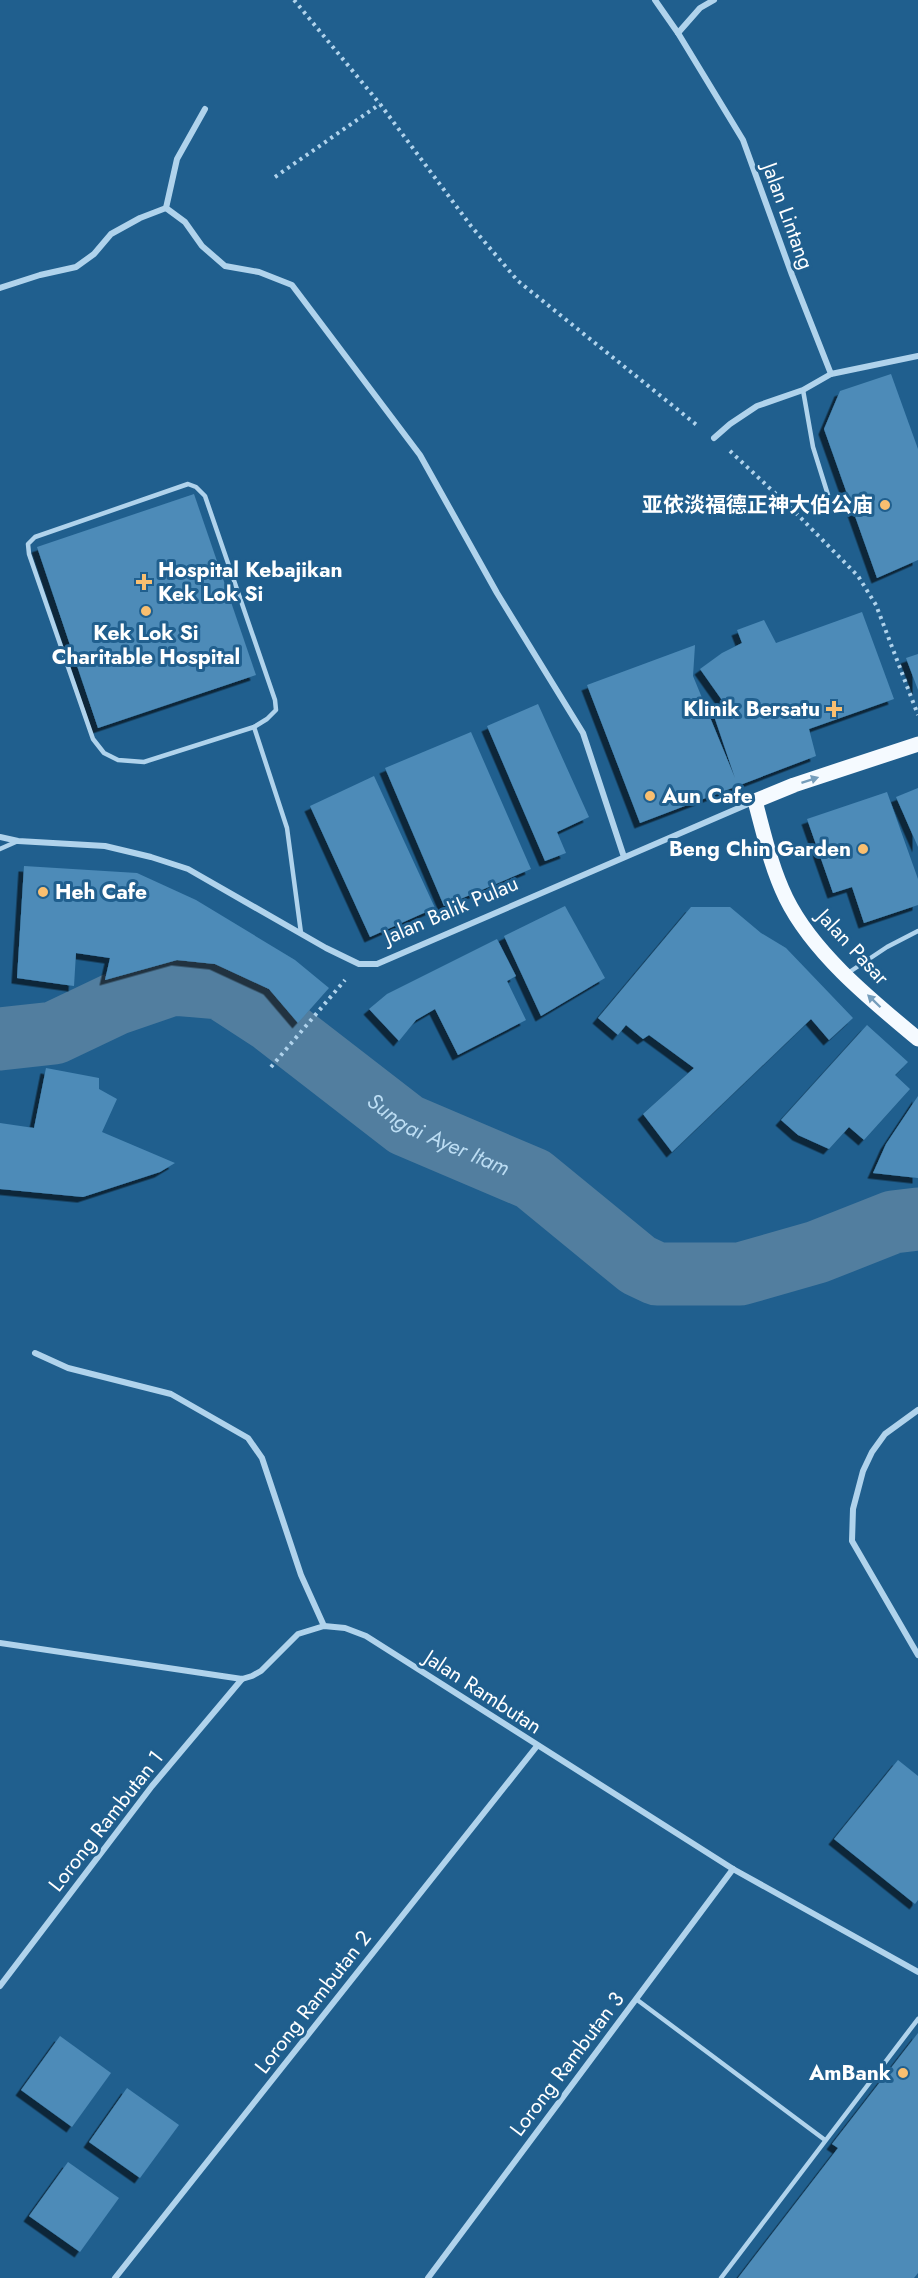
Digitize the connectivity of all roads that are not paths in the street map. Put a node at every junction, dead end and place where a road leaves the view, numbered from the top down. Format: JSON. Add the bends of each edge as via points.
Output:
{"nodes":[{"id":1,"x":655,"y":0,"type":"edge"},
{"id":2,"x":714,"y":0,"type":"edge"},
{"id":3,"x":678,"y":33,"type":"junction"},
{"id":4,"x":205,"y":109,"type":"dead end"},
{"id":5,"x":166,"y":208,"type":"junction"},
{"id":6,"x":0,"y":288,"type":"edge"},
{"id":7,"x":918,"y":356,"type":"edge"},
{"id":8,"x":831,"y":374,"type":"junction"},
{"id":9,"x":803,"y":390,"type":"junction"},
{"id":10,"x":714,"y":438,"type":"road end"},
{"id":11,"x":828,"y":495,"type":"dead end"},
{"id":12,"x":254,"y":727,"type":"junction"},
{"id":13,"x":918,"y":744,"type":"edge"},
{"id":14,"x":755,"y":801,"type":"junction"},
{"id":15,"x":0,"y":837,"type":"edge"},
{"id":16,"x":18,"y":841,"type":"junction"},
{"id":17,"x":0,"y":849,"type":"edge"},
{"id":18,"x":624,"y":857,"type":"junction"},
{"id":19,"x":918,"y":930,"type":"edge"},
{"id":20,"x":301,"y":933,"type":"junction"},
{"id":21,"x":846,"y":975,"type":"junction"},
{"id":22,"x":918,"y":1039,"type":"edge"},
{"id":23,"x":35,"y":1353,"type":"dead end"},
{"id":24,"x":918,"y":1410,"type":"edge"},
{"id":25,"x":324,"y":1626,"type":"junction"},
{"id":26,"x":0,"y":1643,"type":"edge"},
{"id":27,"x":918,"y":1655,"type":"edge"},
{"id":28,"x":242,"y":1679,"type":"junction"},
{"id":29,"x":537,"y":1746,"type":"junction"},
{"id":30,"x":733,"y":1869,"type":"junction"},
{"id":31,"x":918,"y":1972,"type":"edge"},
{"id":32,"x":0,"y":1986,"type":"edge"},
{"id":33,"x":636,"y":1999,"type":"junction"},
{"id":34,"x":918,"y":2019,"type":"edge"},
{"id":35,"x":825,"y":2140,"type":"junction"},
{"id":36,"x":115,"y":2278,"type":"edge"},
{"id":37,"x":428,"y":2278,"type":"edge"},
{"id":38,"x":721,"y":2278,"type":"edge"}],
"edges":[{"from":1,"to":3,"type":"street","name":"Jalan Lintang"},
{"from":2,"to":3,"type":"street","via":[[700,8]]},
{"from":3,"to":8,"type":"street","name":"Jalan Lintang","via":[[743,140]]},
{"from":4,"to":5,"type":"street","via":[[177,159]]},
{"from":5,"to":6,"type":"street","via":[[111,234],[76,267]]},
{"from":5,"to":18,"type":"street","via":[[185,222],[201,246],[225,266],[259,272],[292,285],[420,455],[496,593],[583,733]]},
{"from":7,"to":8,"type":"street"},
{"from":8,"to":9,"type":"street"},
{"from":9,"to":10,"type":"street","via":[[757,406]]},
{"from":9,"to":11,"type":"lane","via":[[813,447]]},
{"from":12,"to":12,"type":"lane","via":[[144,762],[104,753],[93,740],[28,544],[35,537],[188,484],[196,487],[205,496],[275,700],[276,710]]},
{"from":12,"to":20,"type":"lane","via":[[287,828]]},
{"from":14,"to":13,"type":"main road","name":"Jalan Balik Pulau","one_way":true},
{"from":14,"to":18,"type":"street","name":"Jalan Balik Pulau"},
{"from":14,"to":21,"type":"main road","name":"Jalan Pasar","via":[[786,898],[810,937]]},
{"from":15,"to":16,"type":"street"},
{"from":16,"to":17,"type":"lane"},
{"from":16,"to":20,"type":"street","via":[[105,846],[152,857],[188,869]]},
{"from":18,"to":20,"type":"street","name":"Jalan Balik Pulau","via":[[377,964],[359,964]]},
{"from":19,"to":21,"type":"lane"},
{"from":22,"to":21,"type":"main road","name":"Jalan Pasar","one_way":true},
{"from":23,"to":25,"type":"street","via":[[68,1368],[171,1394],[248,1438],[262,1458],[301,1575]]},
{"from":24,"to":27,"type":"street","via":[[885,1434],[872,1452],[853,1509],[852,1541]]},
{"from":25,"to":28,"type":"street","name":"Jalan Rambutan","via":[[298,1634],[261,1671]]},
{"from":25,"to":29,"type":"street","name":"Jalan Rambutan","via":[[366,1636]]},
{"from":26,"to":28,"type":"street"},
{"from":28,"to":32,"type":"street","name":"Lorong Rambutan 1","via":[[152,1786]]},
{"from":29,"to":30,"type":"street","name":"Jalan Rambutan"},
{"from":29,"to":36,"type":"street","name":"Lorong Rambutan 2"},
{"from":30,"to":31,"type":"street","name":"Jalan Rambutan"},
{"from":30,"to":33,"type":"street","name":"Lorong Rambutan 3"},
{"from":33,"to":35,"type":"lane"},
{"from":33,"to":37,"type":"street","name":"Lorong Rambutan 3"},
{"from":34,"to":35,"type":"lane"},
{"from":35,"to":38,"type":"lane"}]}
